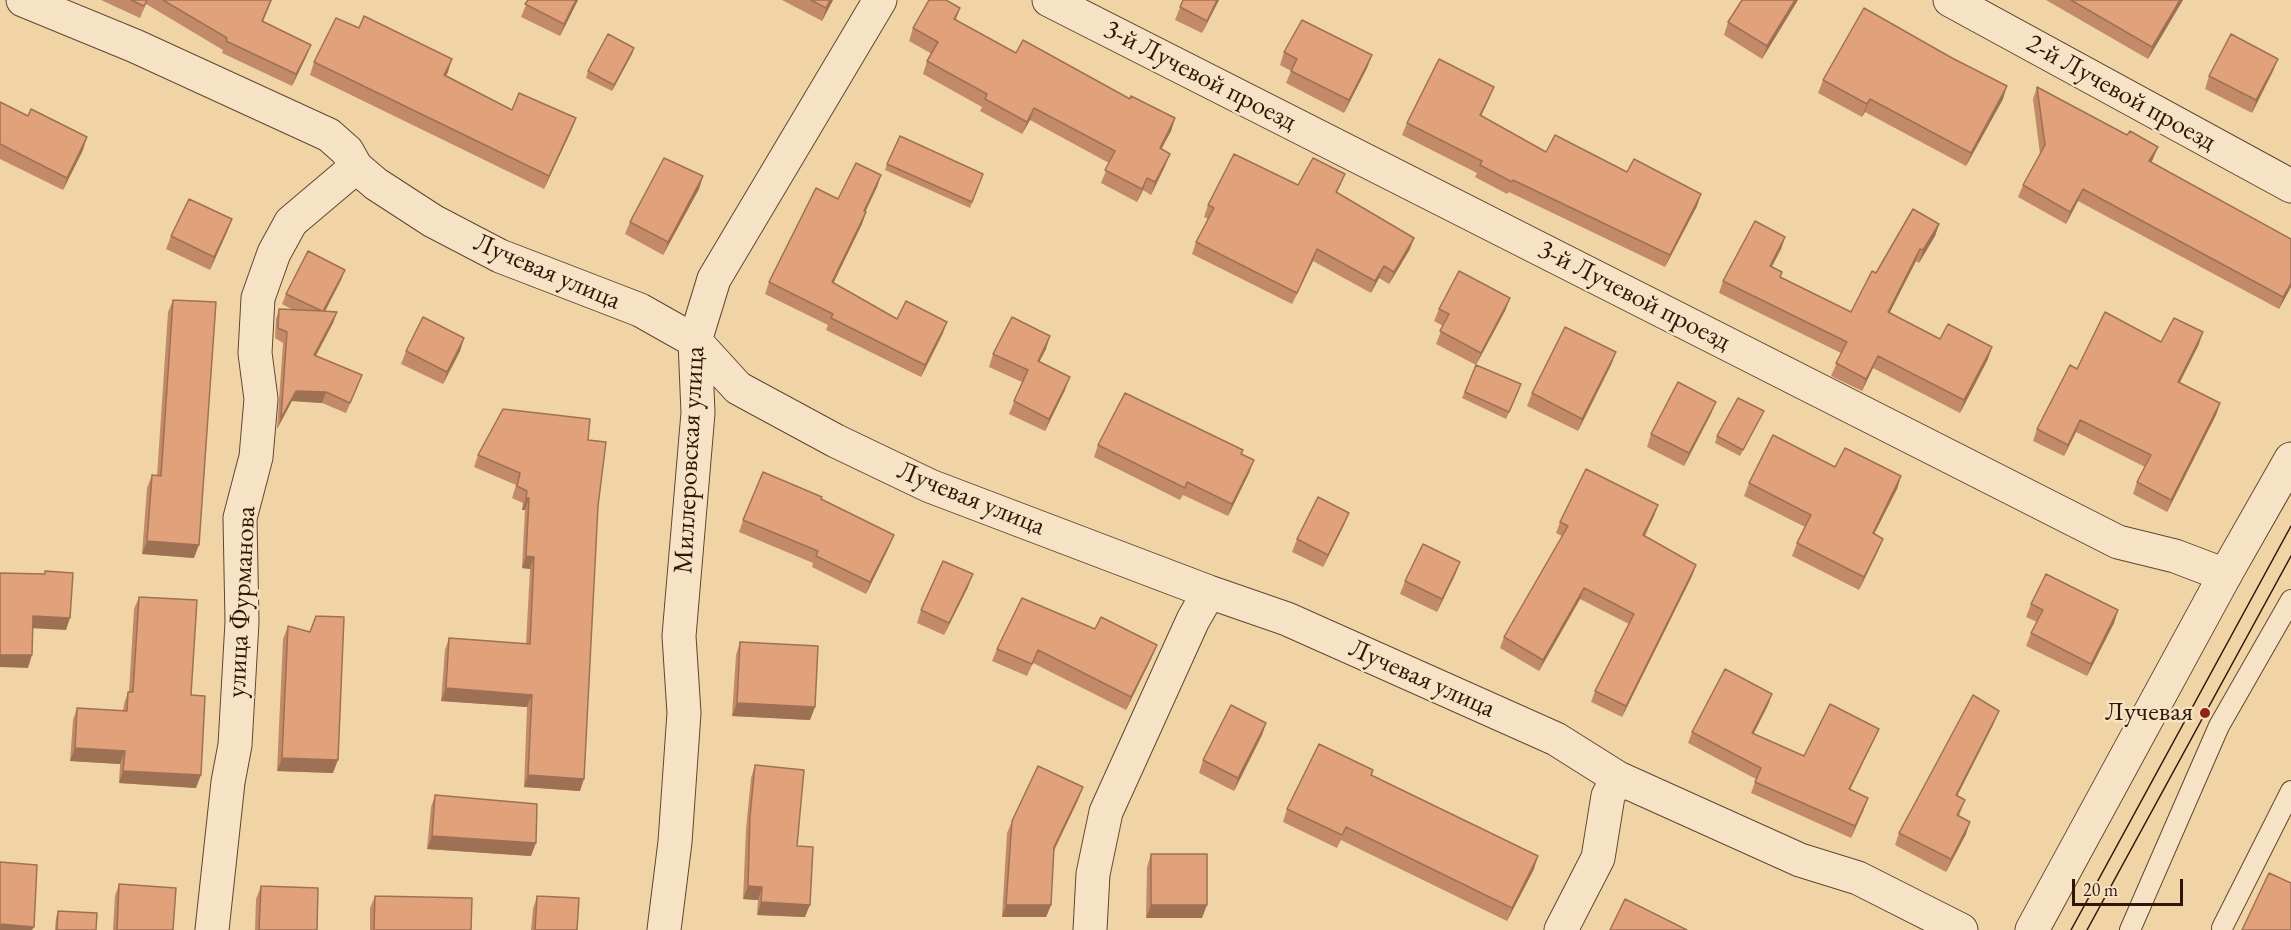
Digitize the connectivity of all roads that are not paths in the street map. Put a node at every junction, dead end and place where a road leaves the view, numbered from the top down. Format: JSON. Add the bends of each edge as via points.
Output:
{"nodes":[{"id":1,"x":22,"y":0,"type":"edge"},
{"id":2,"x":880,"y":0,"type":"edge"},
{"id":3,"x":1049,"y":0,"type":"edge"},
{"id":4,"x":1950,"y":0,"type":"edge"},
{"id":5,"x":356,"y":167,"type":"junction"},
{"id":6,"x":2291,"y":186,"type":"edge"},
{"id":7,"x":694,"y":341,"type":"junction"},
{"id":8,"x":2291,"y":459,"type":"edge"},
{"id":9,"x":2225,"y":575,"type":"junction"},
{"id":10,"x":1209,"y":592,"type":"junction"},
{"id":11,"x":2291,"y":600,"type":"edge"},
{"id":12,"x":1618,"y":778,"type":"junction"},
{"id":13,"x":2291,"y":791,"type":"edge"},
{"id":14,"x":2223,"y":928,"type":"dead end"},
{"id":15,"x":212,"y":930,"type":"edge"},
{"id":16,"x":664,"y":930,"type":"edge"},
{"id":17,"x":1090,"y":930,"type":"edge"},
{"id":18,"x":1561,"y":930,"type":"edge"},
{"id":19,"x":1961,"y":930,"type":"edge"},
{"id":20,"x":2032,"y":930,"type":"edge"},
{"id":21,"x":2130,"y":930,"type":"edge"}],
"edges":[{"from":1,"to":5,"type":"street","name":"Лучевая улица","via":[[135,46],[329,135]]},
{"from":2,"to":7,"type":"street","name":"Миллеровская улица","via":[[714,279]]},
{"from":3,"to":9,"type":"street","name":"3-й Лучевой проезд","via":[[2118,542],[2175,556]]},
{"from":4,"to":6,"type":"street","name":"2-й Лучевой проезд"},
{"from":5,"to":7,"type":"street","name":"Лучевая улица","via":[[433,221],[500,256],[640,310]]},
{"from":5,"to":15,"type":"street","name":"улица Фурманова","via":[[291,222],[274,253],[258,298],[255,353],[261,399],[256,457],[240,518],[242,622],[235,745]]},
{"from":7,"to":10,"type":"street","name":"Лучевая улица","via":[[738,388],[836,441],[930,486]]},
{"from":7,"to":16,"type":"street","name":"Миллеровская улица","via":[[698,413],[679,636],[684,713]]},
{"from":8,"to":9,"type":"street"},
{"from":9,"to":20,"type":"street"},
{"from":10,"to":12,"type":"street","name":"Лучевая улица","via":[[1287,619],[1556,739]]},
{"from":10,"to":17,"type":"street","via":[[1106,812],[1093,874]]},
{"from":11,"to":21,"type":"lane","via":[[2219,726]]},
{"from":12,"to":18,"type":"street","via":[[1608,796],[1598,858]]},
{"from":12,"to":19,"type":"street","name":"Лучевая улица","via":[[1800,860],[1858,878]]},
{"from":13,"to":14,"type":"lane"}]}
